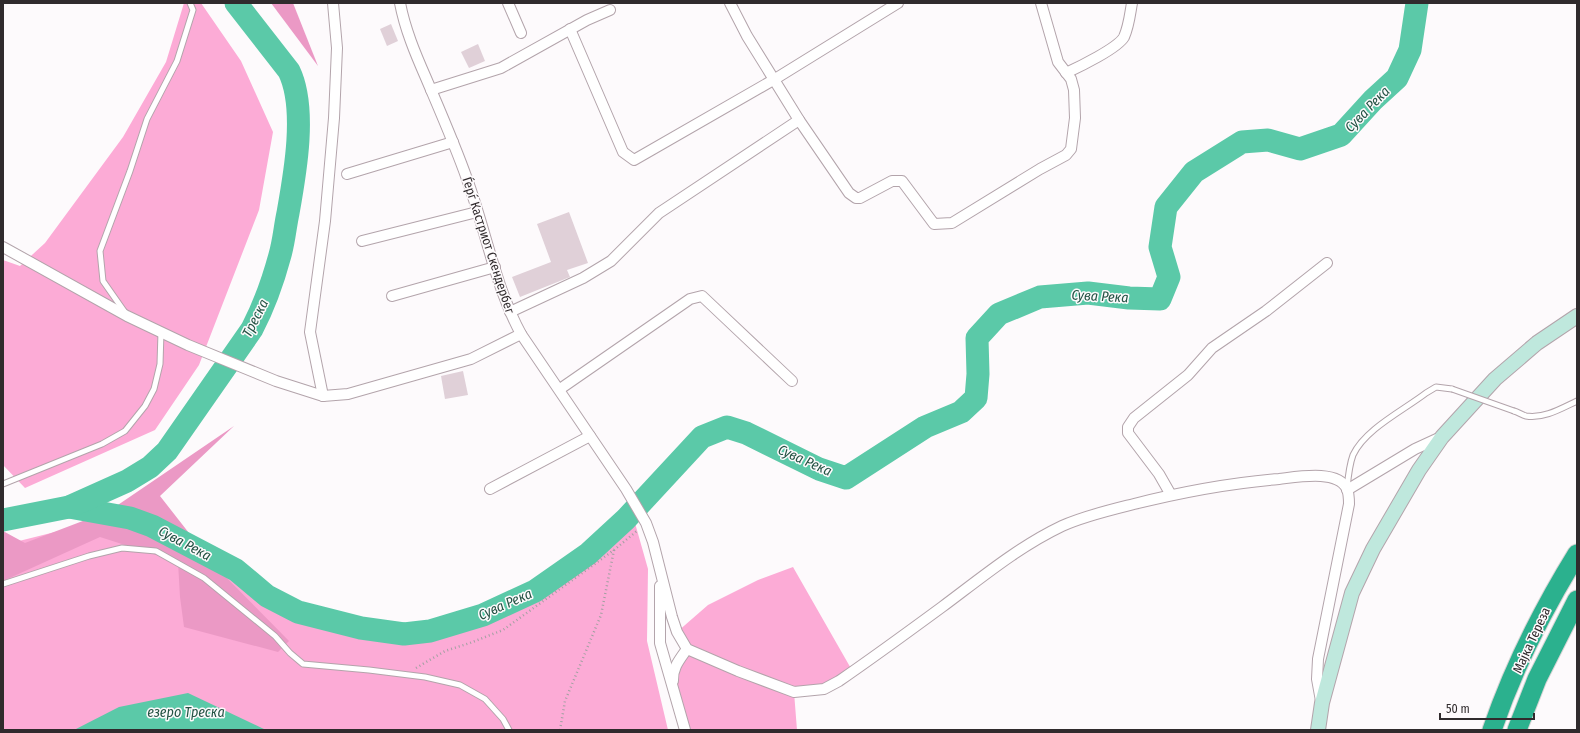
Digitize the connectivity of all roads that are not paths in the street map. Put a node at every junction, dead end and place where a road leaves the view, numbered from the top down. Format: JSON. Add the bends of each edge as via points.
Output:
{"nodes":[{"id":1,"x":190,"y":3,"type":"edge"},
{"id":2,"x":333,"y":3,"type":"edge"},
{"id":3,"x":400,"y":3,"type":"edge"},
{"id":4,"x":508,"y":3,"type":"edge"},
{"id":5,"x":730,"y":3,"type":"edge"},
{"id":6,"x":898,"y":3,"type":"edge"},
{"id":7,"x":1041,"y":3,"type":"edge"},
{"id":8,"x":1132,"y":3,"type":"edge"},
{"id":9,"x":610,"y":10,"type":"dead end"},
{"id":10,"x":570,"y":29,"type":"junction"},
{"id":11,"x":521,"y":33,"type":"dead end"},
{"id":12,"x":1066,"y":73,"type":"junction"},
{"id":13,"x":775,"y":79,"type":"junction"},
{"id":14,"x":431,"y":90,"type":"junction"},
{"id":15,"x":799,"y":120,"type":"junction"},
{"id":16,"x":453,"y":142,"type":"junction"},
{"id":17,"x":347,"y":174,"type":"dead end"},
{"id":18,"x":477,"y":212,"type":"junction"},
{"id":19,"x":362,"y":241,"type":"dead end"},
{"id":20,"x":3,"y":247,"type":"edge"},
{"id":21,"x":1327,"y":263,"type":"dead end"},
{"id":22,"x":495,"y":267,"type":"junction"},
{"id":23,"x":392,"y":296,"type":"dead end"},
{"id":24,"x":510,"y":312,"type":"junction"},
{"id":25,"x":127,"y":316,"type":"junction"},
{"id":26,"x":1577,"y":316,"type":"edge"},
{"id":27,"x":161,"y":332,"type":"junction"},
{"id":28,"x":521,"y":334,"type":"junction"},
{"id":29,"x":792,"y":381,"type":"dead end"},
{"id":30,"x":560,"y":389,"type":"junction"},
{"id":31,"x":323,"y":396,"type":"junction"},
{"id":32,"x":1577,"y":401,"type":"edge"},
{"id":33,"x":590,"y":436,"type":"junction"},
{"id":34,"x":1442,"y":437,"type":"junction"},
{"id":35,"x":3,"y":484,"type":"edge"},
{"id":36,"x":490,"y":489,"type":"dead end"},
{"id":37,"x":1347,"y":490,"type":"junction"},
{"id":38,"x":1171,"y":494,"type":"junction"},
{"id":39,"x":1577,"y":554,"type":"edge"},
{"id":40,"x":659,"y":570,"type":"junction"},
{"id":41,"x":3,"y":584,"type":"edge"},
{"id":42,"x":1577,"y":600,"type":"edge"},
{"id":43,"x":687,"y":649,"type":"junction"},
{"id":44,"x":673,"y":687,"type":"junction"},
{"id":45,"x":1322,"y":703,"type":"junction"},
{"id":46,"x":508,"y":730,"type":"edge"},
{"id":47,"x":685,"y":730,"type":"edge"},
{"id":48,"x":1318,"y":730,"type":"edge"},
{"id":49,"x":1492,"y":730,"type":"edge"},
{"id":50,"x":1516,"y":730,"type":"edge"}],
"edges":[{"from":1,"to":25,"type":"lane","via":[[192,10],[177,61],[147,120],[100,251],[103,281]]},
{"from":2,"to":31,"type":"street","via":[[337,48],[334,118],[325,221],[310,332]]},
{"from":3,"to":14,"type":"street","name":"Ѓерѓ Кастриот Скендербег","via":[[403,19]]},
{"from":4,"to":11,"type":"street"},
{"from":5,"to":13,"type":"street","via":[[747,36]]},
{"from":6,"to":13,"type":"street"},
{"from":7,"to":12,"type":"street","via":[[1058,62]]},
{"from":8,"to":12,"type":"street","via":[[1124,38],[1098,57]]},
{"from":9,"to":10,"type":"street"},
{"from":10,"to":13,"type":"street","via":[[623,152],[634,160]]},
{"from":10,"to":14,"type":"street","via":[[501,68]]},
{"from":12,"to":15,"type":"street","via":[[1074,90],[1075,118],[1071,149],[952,223],[934,224],[902,181],[892,181],[856,198],[849,193]]},
{"from":13,"to":15,"type":"street"},
{"from":14,"to":16,"type":"street","name":"Ѓерѓ Кастриот Скендербег"},
{"from":15,"to":24,"type":"street","via":[[659,213],[611,261],[583,278]]},
{"from":16,"to":17,"type":"street"},
{"from":16,"to":18,"type":"street","name":"Ѓерѓ Кастриот Скендербег"},
{"from":18,"to":19,"type":"street"},
{"from":18,"to":22,"type":"street","name":"Ѓерѓ Кастриот Скендербег"},
{"from":20,"to":25,"type":"street"},
{"from":21,"to":38,"type":"street","via":[[1266,311],[1212,348],[1188,375],[1134,418],[1128,427],[1128,433]]},
{"from":22,"to":23,"type":"street"},
{"from":22,"to":24,"type":"street","name":"Ѓерѓ Кастриот Скендербег"},
{"from":24,"to":28,"type":"street","name":"Ѓерѓ Кастриот Скендербег"},
{"from":25,"to":27,"type":"street"},
{"from":26,"to":34,"type":"main road","via":[[1537,343],[1495,379]]},
{"from":27,"to":31,"type":"street","via":[[276,381]]},
{"from":27,"to":35,"type":"lane","via":[[160,364],[154,389],[145,406],[125,431],[102,444]]},
{"from":28,"to":30,"type":"street","name":"Ѓерѓ Кастриот Скендербег"},
{"from":28,"to":31,"type":"street","via":[[471,359],[348,394]]},
{"from":29,"to":30,"type":"street","via":[[702,296],[690,299]]},
{"from":30,"to":33,"type":"street","name":"Ѓерѓ Кастриот Скендербег"},
{"from":32,"to":37,"type":"lane","bridge":true,"via":[[1540,416],[1526,416],[1452,388],[1436,387],[1370,433],[1354,455]]},
{"from":33,"to":36,"type":"street"},
{"from":33,"to":40,"type":"street","name":"Ѓерѓ Кастриот Скендербег","via":[[646,524]]},
{"from":34,"to":37,"type":"street","via":[[1415,449]]},
{"from":34,"to":45,"type":"main road","via":[[1394,512],[1352,593]]},
{"from":37,"to":38,"type":"street","via":[[1342,482],[1329,477],[1312,476],[1245,482]]},
{"from":37,"to":45,"type":"street","via":[[1349,504],[1318,659],[1316,679]]},
{"from":38,"to":43,"type":"street","via":[[1113,509],[1063,526],[1026,545],[840,681],[824,689],[794,692]]},
{"from":39,"to":49,"type":"highway","name":"Мајка Тереза","via":[[1555,590],[1520,662]]},
{"from":40,"to":43,"type":"street","via":[[677,632]]},
{"from":40,"to":44,"type":"street","via":[[660,643]]},
{"from":41,"to":46,"type":"lane","via":[[122,548],[156,551],[204,578],[275,636],[302,664],[404,674],[460,686],[485,699],[503,719]]},
{"from":42,"to":50,"type":"highway","name":"Мајка Тереза","via":[[1537,679]]},
{"from":43,"to":44,"type":"street","via":[[672,674]]},
{"from":44,"to":47,"type":"street"},
{"from":45,"to":48,"type":"main road"}]}
